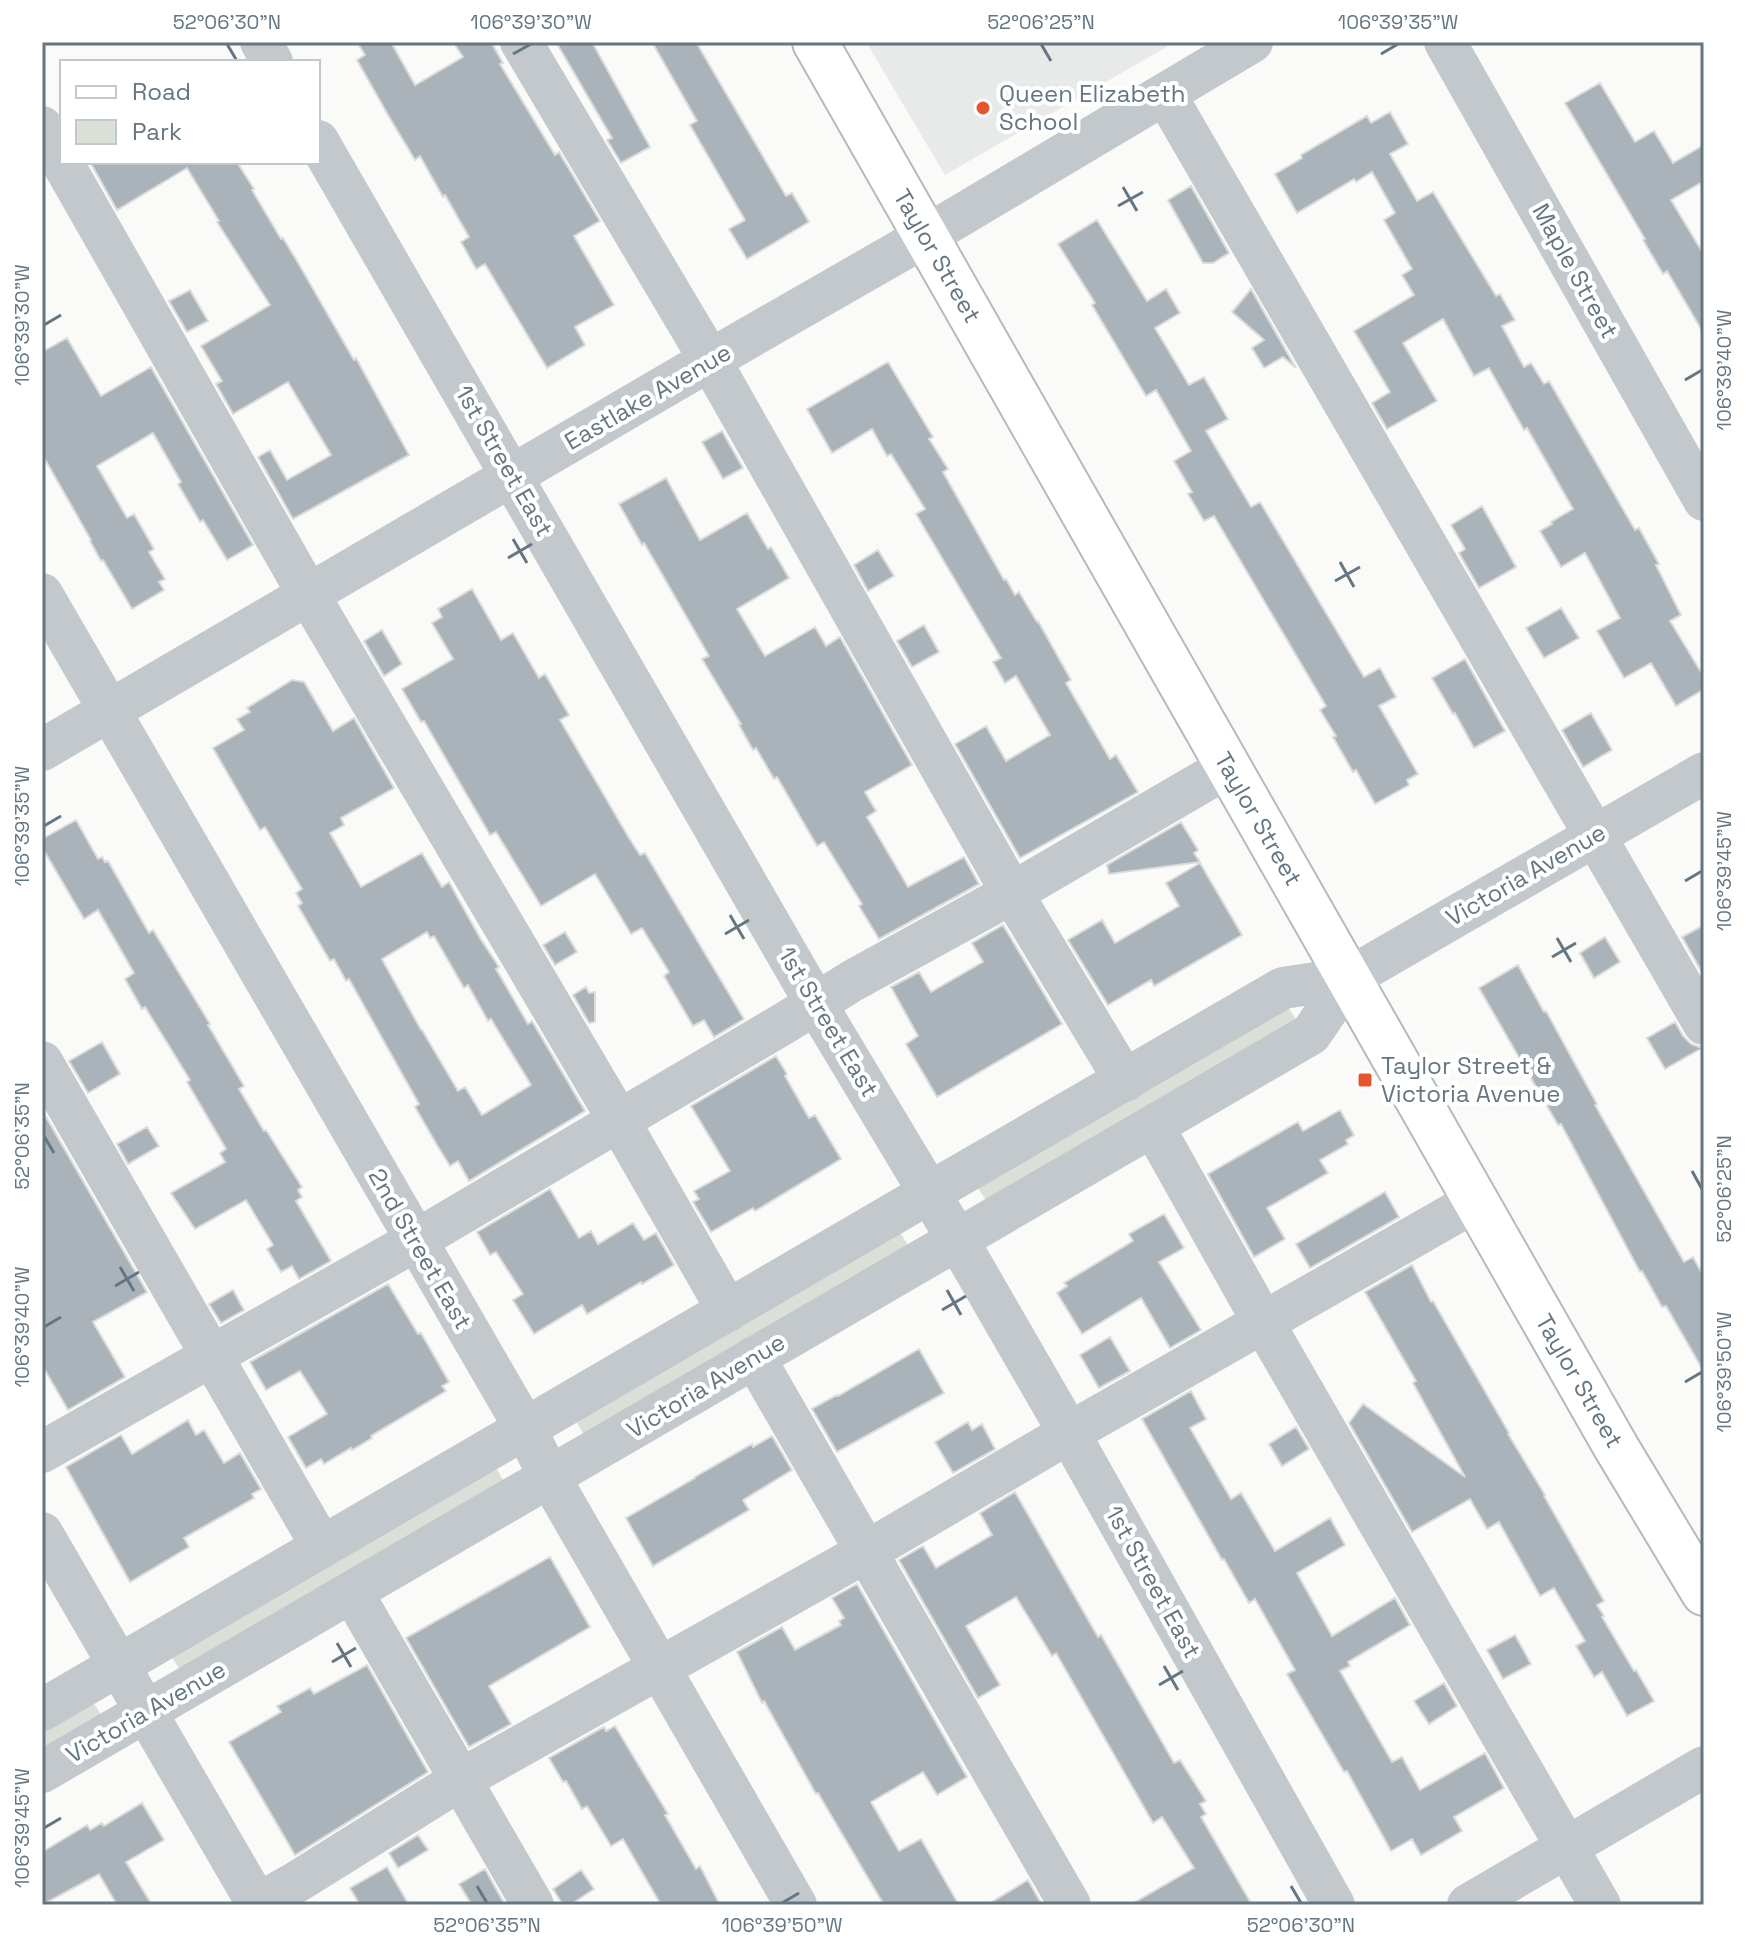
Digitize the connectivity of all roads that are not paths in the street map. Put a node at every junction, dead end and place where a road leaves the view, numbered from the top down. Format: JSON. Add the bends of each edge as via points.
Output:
{"nodes":[{"id":1,"x":261,"y":42,"type":"edge"},
{"id":2,"x":521,"y":42,"type":"edge"},
{"id":3,"x":815,"y":42,"type":"edge"},
{"id":4,"x":1252,"y":42,"type":"edge"},
{"id":5,"x":1445,"y":42,"type":"edge"},
{"id":6,"x":271,"y":60,"type":"edge"},
{"id":7,"x":1165,"y":94,"type":"junction"},
{"id":8,"x":42,"y":127,"type":"edge"},
{"id":9,"x":320,"y":144,"type":"edge"},
{"id":10,"x":60,"y":159,"type":"edge"},
{"id":11,"x":63,"y":164,"type":"edge"},
{"id":12,"x":926,"y":236,"type":"junction"},
{"id":13,"x":710,"y":360,"type":"junction"},
{"id":14,"x":512,"y":476,"type":"junction"},
{"id":15,"x":1704,"y":500,"type":"edge"},
{"id":16,"x":42,"y":594,"type":"edge"},
{"id":17,"x":308,"y":594,"type":"junction"},
{"id":18,"x":109,"y":711,"type":"junction"},
{"id":19,"x":42,"y":750,"type":"edge"},
{"id":20,"x":1228,"y":767,"type":"junction"},
{"id":21,"x":1704,"y":773,"type":"edge"},
{"id":22,"x":1595,"y":836,"type":"junction"},
{"id":23,"x":1012,"y":893,"type":"junction"},
{"id":24,"x":1349,"y":978,"type":"junction"},
{"id":25,"x":816,"y":1004,"type":"junction"},
{"id":26,"x":1704,"y":1024,"type":"edge"},
{"id":27,"x":42,"y":1062,"type":"edge"},
{"id":28,"x":1125,"y":1081,"type":"junction"},
{"id":29,"x":619,"y":1121,"type":"junction"},
{"id":30,"x":1153,"y":1126,"type":"junction"},
{"id":31,"x":929,"y":1193,"type":"junction"},
{"id":32,"x":1476,"y":1201,"type":"junction"},
{"id":33,"x":957,"y":1239,"type":"junction"},
{"id":34,"x":415,"y":1241,"type":"junction"},
{"id":35,"x":728,"y":1311,"type":"junction"},
{"id":36,"x":1263,"y":1322,"type":"junction"},
{"id":37,"x":754,"y":1357,"type":"junction"},
{"id":38,"x":212,"y":1358,"type":"junction"},
{"id":39,"x":525,"y":1428,"type":"junction"},
{"id":40,"x":1069,"y":1433,"type":"junction"},
{"id":41,"x":42,"y":1452,"type":"edge"},
{"id":42,"x":550,"y":1478,"type":"junction"},
{"id":43,"x":42,"y":1533,"type":"edge"},
{"id":44,"x":322,"y":1547,"type":"junction"},
{"id":45,"x":866,"y":1552,"type":"junction"},
{"id":46,"x":352,"y":1592,"type":"junction"},
{"id":47,"x":1704,"y":1593,"type":"edge"},
{"id":48,"x":118,"y":1666,"type":"junction"},
{"id":49,"x":659,"y":1669,"type":"junction"},
{"id":50,"x":42,"y":1710,"type":"edge"},
{"id":51,"x":145,"y":1712,"type":"junction"},
{"id":52,"x":1704,"y":1767,"type":"edge"},
{"id":53,"x":42,"y":1772,"type":"edge"},
{"id":54,"x":460,"y":1780,"type":"junction"},
{"id":55,"x":1568,"y":1848,"type":"junction"},
{"id":56,"x":257,"y":1905,"type":"edge"},
{"id":57,"x":533,"y":1905,"type":"edge"},
{"id":58,"x":796,"y":1905,"type":"edge"},
{"id":59,"x":1070,"y":1905,"type":"edge"},
{"id":60,"x":1334,"y":1905,"type":"edge"},
{"id":61,"x":1468,"y":1905,"type":"edge"},
{"id":62,"x":1600,"y":1905,"type":"edge"}],
"edges":[{"from":1,"to":6,"type":"street"},
{"from":2,"to":13,"type":"street"},
{"from":3,"to":12,"type":"main road","name":"Taylor Street"},
{"from":4,"to":7,"type":"street","name":"Eastlake Avenue"},
{"from":5,"to":15,"type":"street","name":"Maple Street"},
{"from":7,"to":12,"type":"street","name":"Eastlake Avenue"},
{"from":7,"to":22,"type":"street"},
{"from":8,"to":10,"type":"street"},
{"from":9,"to":14,"type":"street","name":"1st Street East"},
{"from":11,"to":17,"type":"street"},
{"from":12,"to":13,"type":"street","name":"Eastlake Avenue"},
{"from":12,"to":20,"type":"main road","name":"Taylor Street"},
{"from":13,"to":14,"type":"street","name":"Eastlake Avenue"},
{"from":13,"to":23,"type":"street"},
{"from":14,"to":17,"type":"street","name":"Eastlake Avenue"},
{"from":14,"to":25,"type":"street","name":"1st Street East"},
{"from":16,"to":18,"type":"street","name":"2nd Street East"},
{"from":17,"to":18,"type":"street","name":"Eastlake Avenue"},
{"from":17,"to":29,"type":"street"},
{"from":18,"to":19,"type":"street","name":"Eastlake Avenue"},
{"from":18,"to":34,"type":"street","name":"2nd Street East"},
{"from":20,"to":23,"type":"street"},
{"from":20,"to":24,"type":"main road","name":"Taylor Street"},
{"from":21,"to":22,"type":"street","name":"Victoria Avenue"},
{"from":22,"to":24,"type":"street","name":"Victoria Avenue"},
{"from":22,"to":26,"type":"street"},
{"from":23,"to":25,"type":"street"},
{"from":23,"to":28,"type":"street"},
{"from":24,"to":28,"type":"street","name":"Victoria Avenue","via":[[1283,988]]},
{"from":24,"to":30,"type":"street","name":"Victoria Avenue","via":[[1311,1034]]},
{"from":24,"to":32,"type":"main road","name":"Taylor Street"},
{"from":25,"to":29,"type":"street"},
{"from":25,"to":31,"type":"street","name":"1st Street East"},
{"from":27,"to":38,"type":"street"},
{"from":28,"to":31,"type":"street","name":"Victoria Avenue"},
{"from":29,"to":34,"type":"street"},
{"from":29,"to":35,"type":"street"},
{"from":30,"to":33,"type":"street","name":"Victoria Avenue"},
{"from":30,"to":36,"type":"street"},
{"from":31,"to":33,"type":"street","name":"1st Street East"},
{"from":31,"to":35,"type":"street","name":"Victoria Avenue"},
{"from":32,"to":36,"type":"street"},
{"from":32,"to":47,"type":"main road","name":"Taylor Street"},
{"from":33,"to":37,"type":"street","name":"Victoria Avenue"},
{"from":33,"to":40,"type":"street","name":"1st Street East"},
{"from":34,"to":38,"type":"street"},
{"from":34,"to":39,"type":"street","name":"2nd Street East"},
{"from":35,"to":39,"type":"street","name":"Victoria Avenue"},
{"from":36,"to":40,"type":"street"},
{"from":36,"to":55,"type":"street"},
{"from":37,"to":42,"type":"street","name":"Victoria Avenue"},
{"from":37,"to":45,"type":"street"},
{"from":38,"to":41,"type":"street"},
{"from":38,"to":44,"type":"street"},
{"from":39,"to":42,"type":"street","name":"2nd Street East"},
{"from":39,"to":44,"type":"street","name":"Victoria Avenue"},
{"from":40,"to":45,"type":"street"},
{"from":40,"to":60,"type":"street","name":"1st Street East"},
{"from":42,"to":46,"type":"street","name":"Victoria Avenue"},
{"from":42,"to":49,"type":"street","name":"2nd Street East"},
{"from":43,"to":48,"type":"street"},
{"from":44,"to":48,"type":"street","name":"Victoria Avenue"},
{"from":45,"to":49,"type":"street"},
{"from":45,"to":59,"type":"street"},
{"from":46,"to":51,"type":"street","name":"Victoria Avenue"},
{"from":46,"to":54,"type":"street"},
{"from":48,"to":50,"type":"street","name":"Victoria Avenue"},
{"from":48,"to":51,"type":"street"},
{"from":49,"to":54,"type":"street"},
{"from":49,"to":58,"type":"street","name":"2nd Street East"},
{"from":51,"to":53,"type":"street","name":"Victoria Avenue"},
{"from":51,"to":56,"type":"street"},
{"from":52,"to":55,"type":"street"},
{"from":54,"to":56,"type":"street"},
{"from":54,"to":57,"type":"street"},
{"from":55,"to":61,"type":"street"},
{"from":55,"to":62,"type":"street"}]}
